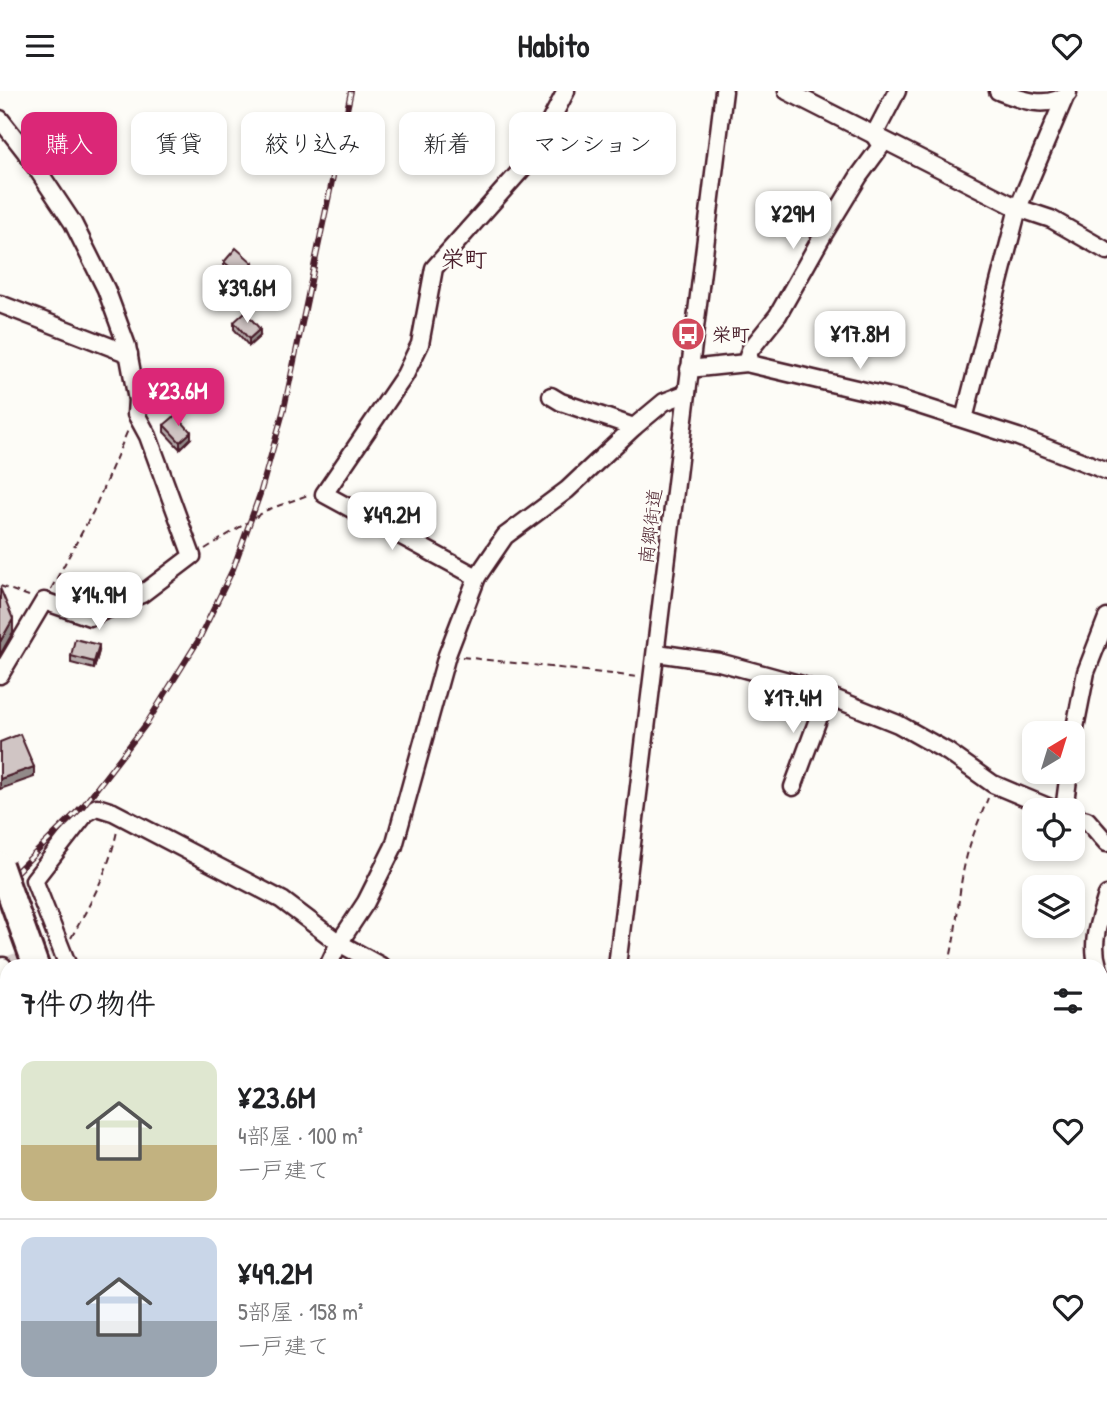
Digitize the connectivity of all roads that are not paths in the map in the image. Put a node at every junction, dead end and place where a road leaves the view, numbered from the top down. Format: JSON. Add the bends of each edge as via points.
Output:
{"nodes":[{"id":1,"x":566,"y":91,"type":"edge"},
{"id":2,"x":724,"y":91,"type":"edge"},
{"id":3,"x":787,"y":91,"type":"edge"},
{"id":4,"x":897,"y":91,"type":"edge"},
{"id":5,"x":998,"y":91,"type":"edge"},
{"id":6,"x":1067,"y":94,"type":"edge"},
{"id":7,"x":0,"y":119,"type":"edge"},
{"id":8,"x":874,"y":135,"type":"junction"},
{"id":9,"x":1018,"y":208,"type":"junction"},
{"id":10,"x":1107,"y":251,"type":"edge"},
{"id":11,"x":0,"y":304,"type":"edge"},
{"id":12,"x":129,"y":354,"type":"junction"},
{"id":13,"x":746,"y":363,"type":"junction"},
{"id":14,"x":689,"y":369,"type":"junction"},
{"id":15,"x":687,"y":393,"type":"junction"},
{"id":16,"x":551,"y":396,"type":"dead end"},
{"id":17,"x":964,"y":419,"type":"junction"},
{"id":18,"x":634,"y":427,"type":"junction"},
{"id":19,"x":1107,"y":471,"type":"edge"},
{"id":20,"x":477,"y":577,"type":"junction"},
{"id":21,"x":1107,"y":618,"type":"edge"},
{"id":22,"x":657,"y":653,"type":"junction"},
{"id":23,"x":0,"y":675,"type":"edge"},
{"id":24,"x":827,"y":695,"type":"junction"},
{"id":25,"x":1076,"y":721,"type":"edge"},
{"id":26,"x":793,"y":787,"type":"dead end"},
{"id":27,"x":1026,"y":798,"type":"edge"},
{"id":28,"x":1085,"y":819,"type":"edge"},
{"id":29,"x":1107,"y":843,"type":"edge"},
{"id":30,"x":0,"y":865,"type":"edge"},
{"id":31,"x":1107,"y":895,"type":"edge"},
{"id":32,"x":6,"y":904,"type":"edge"},
{"id":33,"x":339,"y":943,"type":"junction"},
{"id":34,"x":56,"y":957,"type":"edge"},
{"id":35,"x":8,"y":959,"type":"edge"},
{"id":36,"x":331,"y":959,"type":"edge"},
{"id":37,"x":368,"y":959,"type":"edge"},
{"id":38,"x":618,"y":959,"type":"edge"},
{"id":39,"x":1096,"y":959,"type":"edge"}],
"edges":[{"from":1,"to":20,"type":"street","via":[[530,160],[434,268],[420,344],[405,375],[324,494]]},
{"from":2,"to":14,"type":"street","name":"南郷街道"},
{"from":3,"to":8,"type":"street"},
{"from":4,"to":8,"type":"street"},
{"from":5,"to":6,"type":"street","via":[[1047,103]]},
{"from":6,"to":9,"type":"street"},
{"from":7,"to":12,"type":"street","via":[[73,223],[106,289]]},
{"from":8,"to":9,"type":"street"},
{"from":8,"to":13,"type":"street","via":[[881,146]]},
{"from":9,"to":10,"type":"street","via":[[1051,219]]},
{"from":9,"to":17,"type":"street"},
{"from":11,"to":12,"type":"street"},
{"from":12,"to":23,"type":"street","via":[[136,414],[192,556],[142,594],[89,617],[44,601]]},
{"from":13,"to":14,"type":"street"},
{"from":13,"to":17,"type":"street"},
{"from":14,"to":15,"type":"street","name":"南郷街道"},
{"from":15,"to":18,"type":"street","via":[[664,402]]},
{"from":15,"to":22,"type":"street","name":"南郷街道"},
{"from":16,"to":18,"type":"street"},
{"from":17,"to":19,"type":"street"},
{"from":18,"to":20,"type":"street","via":[[567,490],[505,536]]},
{"from":20,"to":33,"type":"street","via":[[447,655],[394,846]]},
{"from":21,"to":25,"type":"street","via":[[1086,672]]},
{"from":22,"to":24,"type":"street","via":[[719,661]]},
{"from":22,"to":38,"type":"street","name":"南郷街道"},
{"from":24,"to":26,"type":"street"},
{"from":24,"to":27,"type":"street","via":[[898,725],[993,784]]},
{"from":28,"to":29,"type":"street"},
{"from":30,"to":32,"type":"highway","bridge":true},
{"from":31,"to":39,"type":"street","via":[[1093,942]]},
{"from":32,"to":34,"type":"highway"},
{"from":32,"to":35,"type":"highway"},
{"from":33,"to":34,"type":"street","via":[[282,900],[97,807],[86,813],[34,880]]},
{"from":33,"to":36,"type":"street"},
{"from":33,"to":37,"type":"street"}]}
